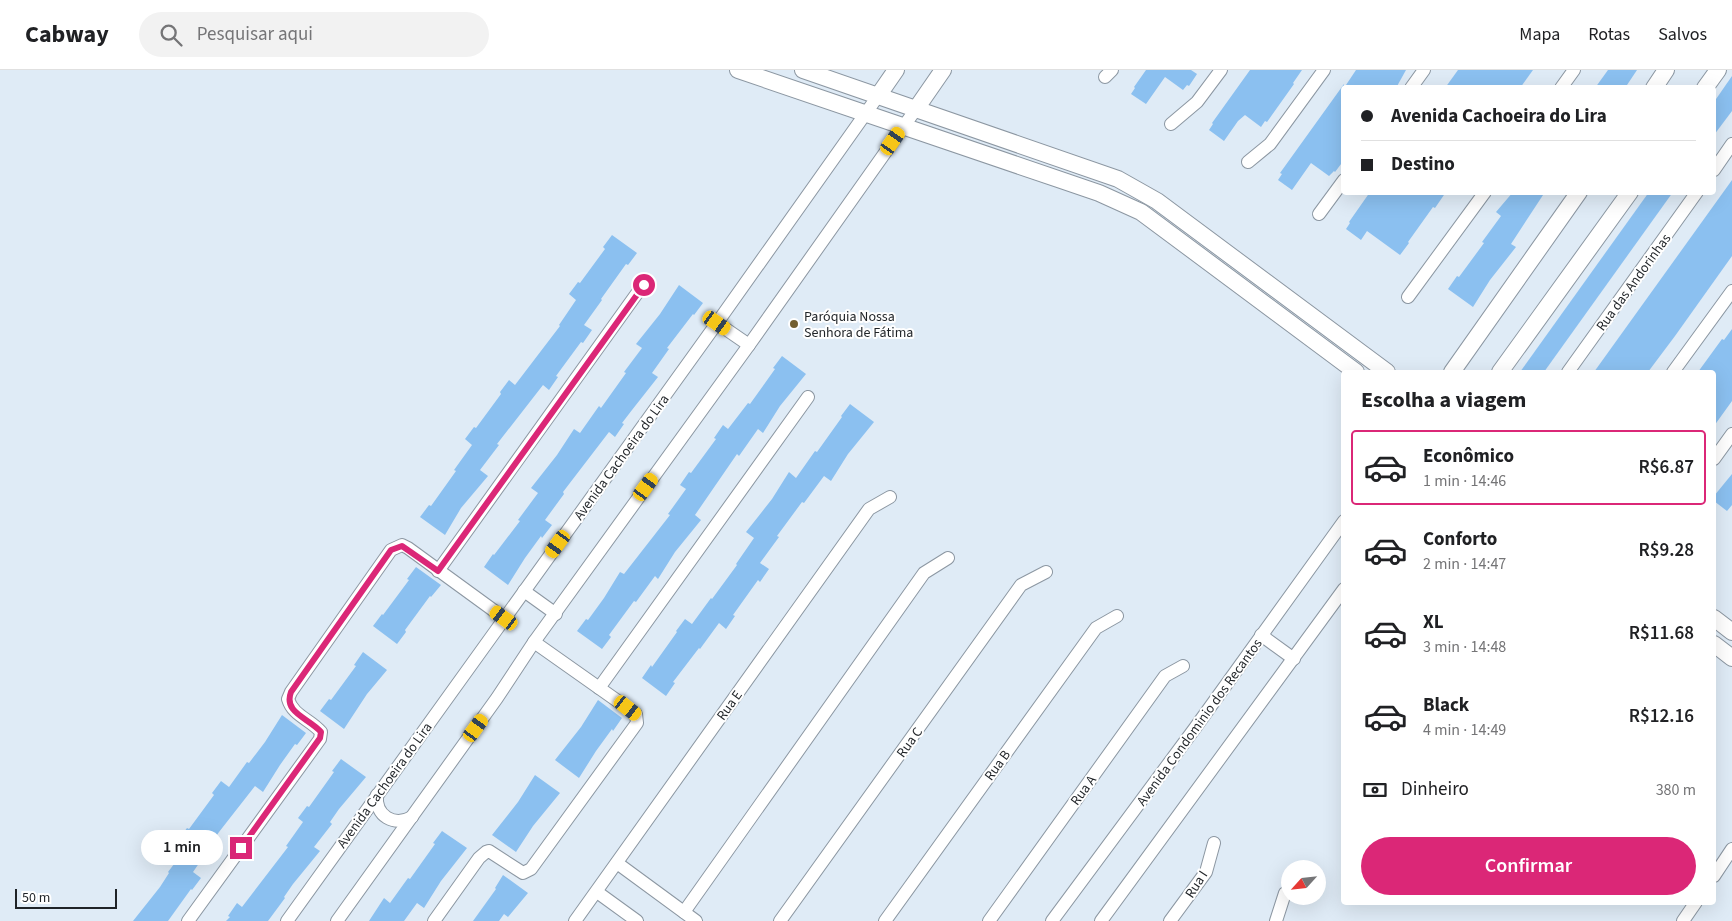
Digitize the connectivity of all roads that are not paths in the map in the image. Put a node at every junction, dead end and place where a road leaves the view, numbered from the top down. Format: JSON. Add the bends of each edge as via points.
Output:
{"nodes":[{"id":1,"x":738,"y":70,"type":"edge"},
{"id":2,"x":803,"y":70,"type":"edge"},
{"id":3,"x":896,"y":70,"type":"edge"},
{"id":4,"x":943,"y":70,"type":"edge"},
{"id":5,"x":1221,"y":70,"type":"edge"},
{"id":6,"x":1324,"y":70,"type":"edge"},
{"id":7,"x":1424,"y":70,"type":"edge"},
{"id":8,"x":1574,"y":70,"type":"edge"},
{"id":9,"x":1666,"y":70,"type":"edge"},
{"id":10,"x":1718,"y":70,"type":"edge"},
{"id":11,"x":1413,"y":85,"type":"edge"},
{"id":12,"x":1564,"y":85,"type":"edge"},
{"id":13,"x":1656,"y":85,"type":"edge"},
{"id":14,"x":1708,"y":85,"type":"edge"},
{"id":15,"x":878,"y":96,"type":"junction"},
{"id":16,"x":916,"y":109,"type":"junction"},
{"id":17,"x":866,"y":113,"type":"junction"},
{"id":18,"x":1171,"y":124,"type":"dead end"},
{"id":19,"x":904,"y":126,"type":"junction"},
{"id":20,"x":1732,"y":144,"type":"edge"},
{"id":21,"x":1248,"y":162,"type":"dead end"},
{"id":22,"x":1716,"y":167,"type":"edge"},
{"id":23,"x":1341,"y":184,"type":"edge"},
{"id":24,"x":1483,"y":195,"type":"edge"},
{"id":25,"x":1577,"y":195,"type":"edge"},
{"id":26,"x":1628,"y":195,"type":"edge"},
{"id":27,"x":1696,"y":195,"type":"edge"},
{"id":28,"x":1319,"y":214,"type":"dead end"},
{"id":29,"x":644,"y":285,"type":"dead end"},
{"id":30,"x":1732,"y":291,"type":"edge"},
{"id":31,"x":1408,"y":297,"type":"dead end"},
{"id":32,"x":717,"y":323,"type":"junction"},
{"id":33,"x":748,"y":345,"type":"junction"},
{"id":34,"x":1353,"y":370,"type":"edge"},
{"id":35,"x":1384,"y":370,"type":"edge"},
{"id":36,"x":1453,"y":370,"type":"edge"},
{"id":37,"x":1501,"y":370,"type":"edge"},
{"id":38,"x":1569,"y":370,"type":"edge"},
{"id":39,"x":1674,"y":370,"type":"edge"},
{"id":40,"x":808,"y":397,"type":"dead end"},
{"id":41,"x":1732,"y":434,"type":"edge"},
{"id":42,"x":1716,"y":457,"type":"edge"},
{"id":43,"x":890,"y":497,"type":"dead end"},
{"id":44,"x":1341,"y":525,"type":"edge"},
{"id":45,"x":948,"y":558,"type":"dead end"},
{"id":46,"x":438,"y":571,"type":"junction"},
{"id":47,"x":1046,"y":572,"type":"dead end"},
{"id":48,"x":524,"y":591,"type":"junction"},
{"id":49,"x":1341,"y":593,"type":"edge"},
{"id":50,"x":556,"y":614,"type":"junction"},
{"id":51,"x":1117,"y":616,"type":"dead end"},
{"id":52,"x":504,"y":618,"type":"junction"},
{"id":53,"x":1716,"y":620,"type":"edge"},
{"id":54,"x":1732,"y":632,"type":"edge"},
{"id":55,"x":1261,"y":635,"type":"junction"},
{"id":56,"x":534,"y":642,"type":"junction"},
{"id":57,"x":1716,"y":646,"type":"edge"},
{"id":58,"x":1732,"y":658,"type":"edge"},
{"id":59,"x":1294,"y":659,"type":"junction"},
{"id":60,"x":1183,"y":666,"type":"dead end"},
{"id":61,"x":599,"y":688,"type":"junction"},
{"id":62,"x":377,"y":795,"type":"junction"},
{"id":63,"x":412,"y":817,"type":"junction"},
{"id":64,"x":1214,"y":842,"type":"dead end"},
{"id":65,"x":1732,"y":849,"type":"edge"},
{"id":66,"x":617,"y":863,"type":"junction"},
{"id":67,"x":1716,"y":873,"type":"edge"},
{"id":68,"x":597,"y":892,"type":"junction"},
{"id":69,"x":1281,"y":905,"type":"edge"},
{"id":70,"x":1694,"y":905,"type":"edge"},
{"id":71,"x":684,"y":912,"type":"junction"},
{"id":72,"x":188,"y":921,"type":"edge"},
{"id":73,"x":287,"y":921,"type":"edge"},
{"id":74,"x":337,"y":921,"type":"edge"},
{"id":75,"x":434,"y":921,"type":"edge"},
{"id":76,"x":575,"y":921,"type":"edge"},
{"id":77,"x":637,"y":921,"type":"edge"},
{"id":78,"x":696,"y":921,"type":"edge"},
{"id":79,"x":780,"y":921,"type":"edge"},
{"id":80,"x":885,"y":921,"type":"edge"},
{"id":81,"x":989,"y":921,"type":"edge"},
{"id":82,"x":1052,"y":921,"type":"edge"},
{"id":83,"x":1101,"y":921,"type":"edge"},
{"id":84,"x":1170,"y":921,"type":"edge"},
{"id":85,"x":1276,"y":921,"type":"edge"},
{"id":86,"x":1683,"y":921,"type":"edge"}],
"edges":[{"from":1,"to":17,"type":"street"},
{"from":2,"to":15,"type":"street"},
{"from":3,"to":15,"type":"street"},
{"from":4,"to":16,"type":"street"},
{"from":5,"to":18,"type":"street","via":[[1197,102]]},
{"from":6,"to":21,"type":"street","via":[[1270,144]]},
{"from":7,"to":11,"type":"street"},
{"from":8,"to":12,"type":"street"},
{"from":9,"to":13,"type":"street"},
{"from":10,"to":14,"type":"street"},
{"from":15,"to":16,"type":"street"},
{"from":15,"to":17,"type":"street","name":"Avenida Cachoeira do Lira"},
{"from":16,"to":19,"type":"street"},
{"from":16,"to":35,"type":"street","via":[[1118,179],[1157,200]]},
{"from":17,"to":19,"type":"street"},
{"from":17,"to":32,"type":"street","name":"Avenida Cachoeira do Lira"},
{"from":19,"to":33,"type":"street"},
{"from":19,"to":34,"type":"street","via":[[1099,194],[1141,212]]},
{"from":20,"to":22,"type":"street"},
{"from":23,"to":28,"type":"street"},
{"from":24,"to":31,"type":"street"},
{"from":25,"to":36,"type":"street"},
{"from":26,"to":37,"type":"street"},
{"from":27,"to":38,"type":"street","name":"Rua das Andorinhas"},
{"from":29,"to":46,"type":"street"},
{"from":30,"to":39,"type":"street"},
{"from":32,"to":33,"type":"street"},
{"from":32,"to":48,"type":"street","name":"Avenida Cachoeira do Lira"},
{"from":33,"to":50,"type":"street"},
{"from":40,"to":61,"type":"street"},
{"from":41,"to":42,"type":"street"},
{"from":43,"to":66,"type":"street","name":"Rua E","via":[[870,509]]},
{"from":44,"to":55,"type":"street","name":"Avenida Condominio dos Recantos"},
{"from":45,"to":71,"type":"street","via":[[924,573]]},
{"from":46,"to":52,"type":"street"},
{"from":46,"to":72,"type":"street","via":[[402,546],[391,550],[288,699],[294,712],[321,732],[320,738]]},
{"from":47,"to":79,"type":"street","name":"Rua C","via":[[1022,585]]},
{"from":48,"to":50,"type":"street"},
{"from":48,"to":52,"type":"street","name":"Avenida Cachoeira do Lira"},
{"from":49,"to":59,"type":"street"},
{"from":50,"to":56,"type":"street"},
{"from":51,"to":80,"type":"street","name":"Rua B","via":[[1096,628]]},
{"from":52,"to":62,"type":"street","name":"Avenida Cachoeira do Lira"},
{"from":53,"to":54,"type":"street"},
{"from":55,"to":59,"type":"street"},
{"from":55,"to":82,"type":"street","name":"Avenida Condominio dos Recantos"},
{"from":56,"to":61,"type":"street"},
{"from":56,"to":63,"type":"street"},
{"from":57,"to":58,"type":"street"},
{"from":59,"to":83,"type":"street"},
{"from":60,"to":81,"type":"street","name":"Rua A","via":[[1165,676]]},
{"from":61,"to":75,"type":"street","via":[[636,714],[637,723],[591,788],[531,869],[523,872],[486,852]]},
{"from":62,"to":63,"type":"street","via":[[378,807],[387,818],[399,822]]},
{"from":62,"to":73,"type":"street","name":"Avenida Cachoeira do Lira"},
{"from":63,"to":74,"type":"street"},
{"from":64,"to":84,"type":"street","name":"Rua I","via":[[1206,872]]},
{"from":65,"to":67,"type":"street"},
{"from":66,"to":68,"type":"street","name":"Rua E"},
{"from":66,"to":71,"type":"street"},
{"from":68,"to":76,"type":"street","name":"Rua E"},
{"from":68,"to":77,"type":"street"},
{"from":69,"to":85,"type":"street"},
{"from":70,"to":86,"type":"street"},
{"from":71,"to":78,"type":"street"}]}
